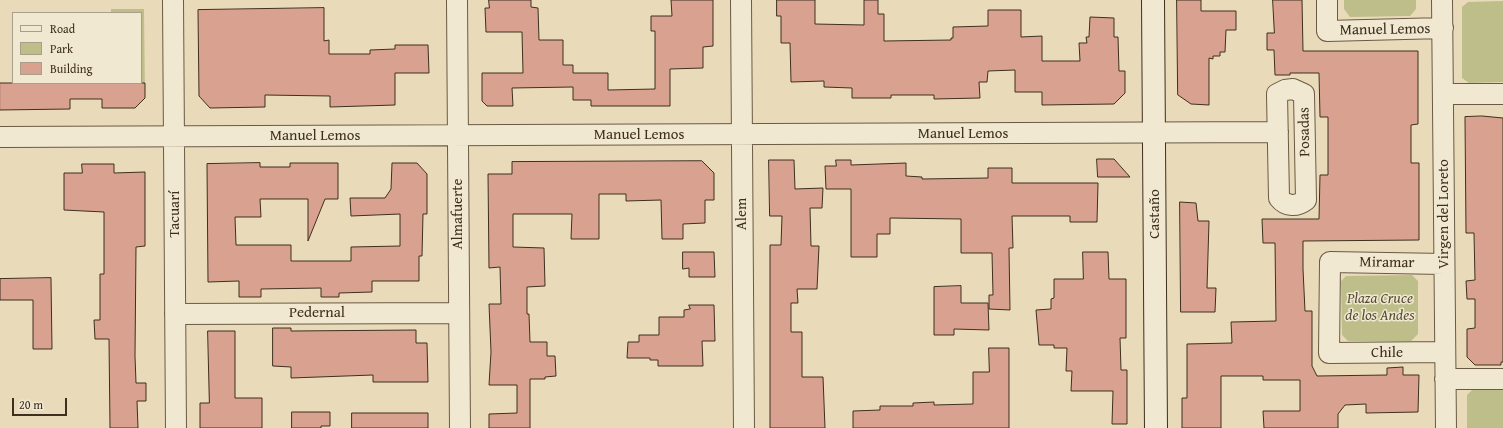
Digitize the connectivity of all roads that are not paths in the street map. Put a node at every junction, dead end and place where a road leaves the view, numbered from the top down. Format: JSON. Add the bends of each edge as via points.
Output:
{"nodes":[{"id":1,"x":174,"y":0,"type":"edge"},
{"id":2,"x":457,"y":0,"type":"edge"},
{"id":3,"x":741,"y":0,"type":"edge"},
{"id":4,"x":1153,"y":0,"type":"edge"},
{"id":5,"x":1327,"y":0,"type":"edge"},
{"id":6,"x":1442,"y":0,"type":"edge"},
{"id":7,"x":1443,"y":28,"type":"junction"},
{"id":8,"x":1443,"y":94,"type":"junction"},
{"id":9,"x":1503,"y":94,"type":"edge"},
{"id":10,"x":1278,"y":132,"type":"junction"},
{"id":11,"x":1154,"y":133,"type":"junction"},
{"id":12,"x":742,"y":134,"type":"junction"},
{"id":13,"x":458,"y":135,"type":"junction"},
{"id":14,"x":174,"y":136,"type":"junction"},
{"id":15,"x":0,"y":137,"type":"edge"},
{"id":16,"x":1444,"y":264,"type":"junction"},
{"id":17,"x":459,"y":313,"type":"junction"},
{"id":18,"x":175,"y":314,"type":"junction"},
{"id":19,"x":1445,"y":352,"type":"junction"},
{"id":20,"x":1329,"y":353,"type":"joint"},
{"id":21,"x":1503,"y":378,"type":"edge"},
{"id":22,"x":1445,"y":379,"type":"junction"},
{"id":23,"x":176,"y":428,"type":"edge"},
{"id":24,"x":460,"y":428,"type":"edge"},
{"id":25,"x":744,"y":428,"type":"edge"},
{"id":26,"x":1156,"y":428,"type":"edge"},
{"id":27,"x":1446,"y":428,"type":"edge"}],
"edges":[{"from":1,"to":14,"type":"street","name":"Tacuarí"},
{"from":2,"to":13,"type":"street","name":"Almafuerte"},
{"from":3,"to":12,"type":"street","name":"Alem"},
{"from":4,"to":11,"type":"street","name":"Castaño"},
{"from":5,"to":7,"type":"street","name":"Manuel Lemos","via":[[1327,31]]},
{"from":6,"to":7,"type":"street","name":"Virgen del Loreto"},
{"from":7,"to":8,"type":"street","name":"Virgen del Loreto"},
{"from":8,"to":9,"type":"street"},
{"from":8,"to":16,"type":"street","name":"Virgen del Loreto"},
{"from":10,"to":10,"type":"street","name":"Posadas","via":[[1279,198],[1286,204],[1297,205],[1306,200],[1304,94],[1300,91],[1289,89],[1277,94]]},
{"from":10,"to":11,"type":"street","name":"Manuel Lemos"},
{"from":11,"to":12,"type":"street","name":"Manuel Lemos"},
{"from":11,"to":26,"type":"street","name":"Castaño"},
{"from":12,"to":13,"type":"street","name":"Manuel Lemos"},
{"from":12,"to":25,"type":"street","name":"Alem"},
{"from":13,"to":14,"type":"street","name":"Manuel Lemos"},
{"from":13,"to":17,"type":"street","name":"Almafuerte"},
{"from":14,"to":15,"type":"street","name":"Manuel Lemos"},
{"from":14,"to":18,"type":"street","name":"Tacuarí"},
{"from":16,"to":19,"type":"street","name":"Virgen del Loreto"},
{"from":16,"to":20,"type":"street","name":"Miramar","via":[[1330,262]]},
{"from":17,"to":18,"type":"street","name":"Pedernal"},
{"from":17,"to":24,"type":"street","name":"Almafuerte"},
{"from":18,"to":23,"type":"street","name":"Tacuarí"},
{"from":19,"to":20,"type":"street","name":"Chile"},
{"from":19,"to":22,"type":"street","name":"Virgen del Loreto"},
{"from":21,"to":22,"type":"street"},
{"from":22,"to":27,"type":"street","name":"Virgen del Loreto"}]}
